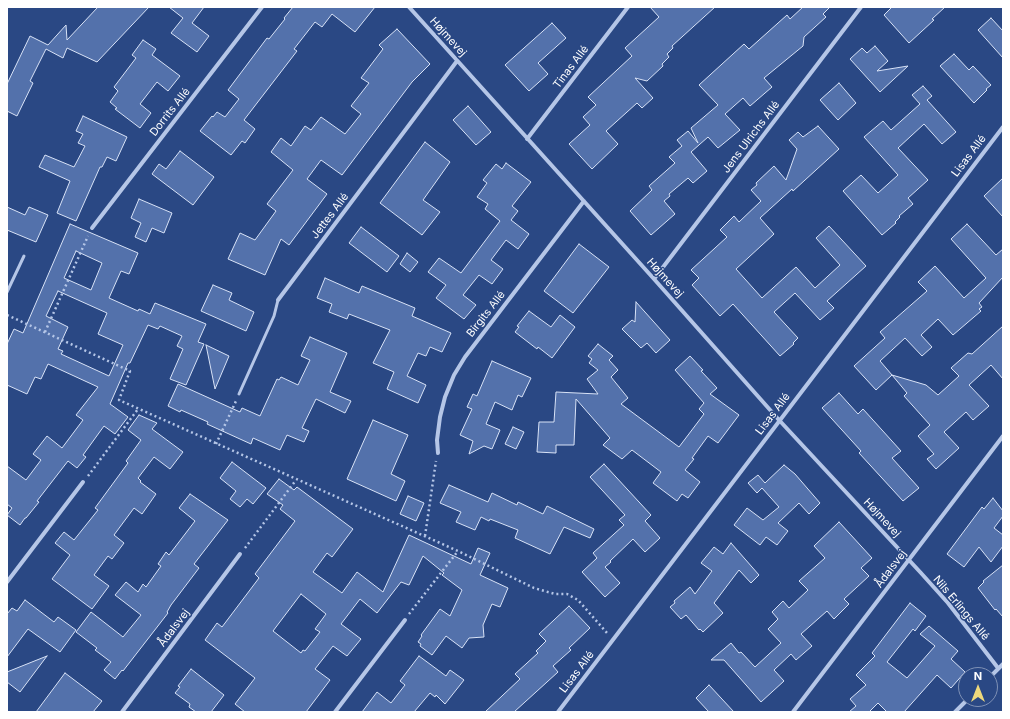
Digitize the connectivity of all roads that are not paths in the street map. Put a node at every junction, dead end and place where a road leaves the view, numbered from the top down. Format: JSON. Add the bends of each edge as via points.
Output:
{"nodes":[{"id":1,"x":262,"y":7,"type":"edge"},
{"id":2,"x":409,"y":7,"type":"edge"},
{"id":3,"x":628,"y":7,"type":"edge"},
{"id":4,"x":861,"y":7,"type":"edge"},
{"id":5,"x":458,"y":61,"type":"junction"},
{"id":6,"x":1003,"y":126,"type":"edge"},
{"id":7,"x":527,"y":139,"type":"junction"},
{"id":8,"x":584,"y":201,"type":"junction"},
{"id":9,"x":92,"y":228,"type":"road end"},
{"id":10,"x":24,"y":256,"type":"dead end"},
{"id":11,"x":654,"y":279,"type":"junction"},
{"id":12,"x":7,"y":292,"type":"edge"},
{"id":13,"x":278,"y":300,"type":"joint"},
{"id":14,"x":239,"y":394,"type":"road end"},
{"id":15,"x":779,"y":420,"type":"junction"},
{"id":16,"x":1003,"y":436,"type":"edge"},
{"id":17,"x":438,"y":453,"type":"road end"},
{"id":18,"x":83,"y":482,"type":"road end"},
{"id":19,"x":240,"y":554,"type":"road end"},
{"id":20,"x":909,"y":560,"type":"junction"},
{"id":21,"x":7,"y":582,"type":"edge"},
{"id":22,"x":405,"y":620,"type":"road end"},
{"id":23,"x":1003,"y":664,"type":"edge"},
{"id":24,"x":997,"y":667,"type":"edge"},
{"id":25,"x":998,"y":668,"type":"edge"},
{"id":26,"x":122,"y":712,"type":"edge"},
{"id":27,"x":334,"y":712,"type":"edge"},
{"id":28,"x":558,"y":712,"type":"edge"},
{"id":29,"x":793,"y":712,"type":"edge"}],
"edges":[{"from":1,"to":9,"type":"street","name":"Dorrits Allé"},
{"from":2,"to":5,"type":"street","name":"Højmevej"},
{"from":3,"to":7,"type":"street","name":"Tinas Allé"},
{"from":4,"to":11,"type":"street","name":"Jens Ulrichs Allé"},
{"from":5,"to":7,"type":"street","name":"Højmevej"},
{"from":5,"to":13,"type":"street","name":"Jettes Allé"},
{"from":6,"to":15,"type":"street","name":"Lisas Allé"},
{"from":7,"to":8,"type":"street","name":"Højmevej"},
{"from":8,"to":11,"type":"street","name":"Højmevej"},
{"from":8,"to":17,"type":"street","name":"Birgits Allé","via":[[454,375],[440,417]]},
{"from":10,"to":12,"type":"lane"},
{"from":11,"to":15,"type":"street","name":"Højmevej"},
{"from":13,"to":14,"type":"lane","name":"Jettes Allé","via":[[274,316]]},
{"from":15,"to":20,"type":"street","name":"Højmevej"},
{"from":15,"to":28,"type":"street","name":"Lisas Allé"},
{"from":16,"to":20,"type":"street","name":"Ådalsvej"},
{"from":18,"to":21,"type":"street"},
{"from":19,"to":26,"type":"street","name":"Ådalsvej"},
{"from":20,"to":24,"type":"street","name":"Nils Erlings Allé","via":[[948,603]]},
{"from":20,"to":29,"type":"street","name":"Ådalsvej"},
{"from":22,"to":27,"type":"street"},
{"from":23,"to":25,"type":"street"}]}
